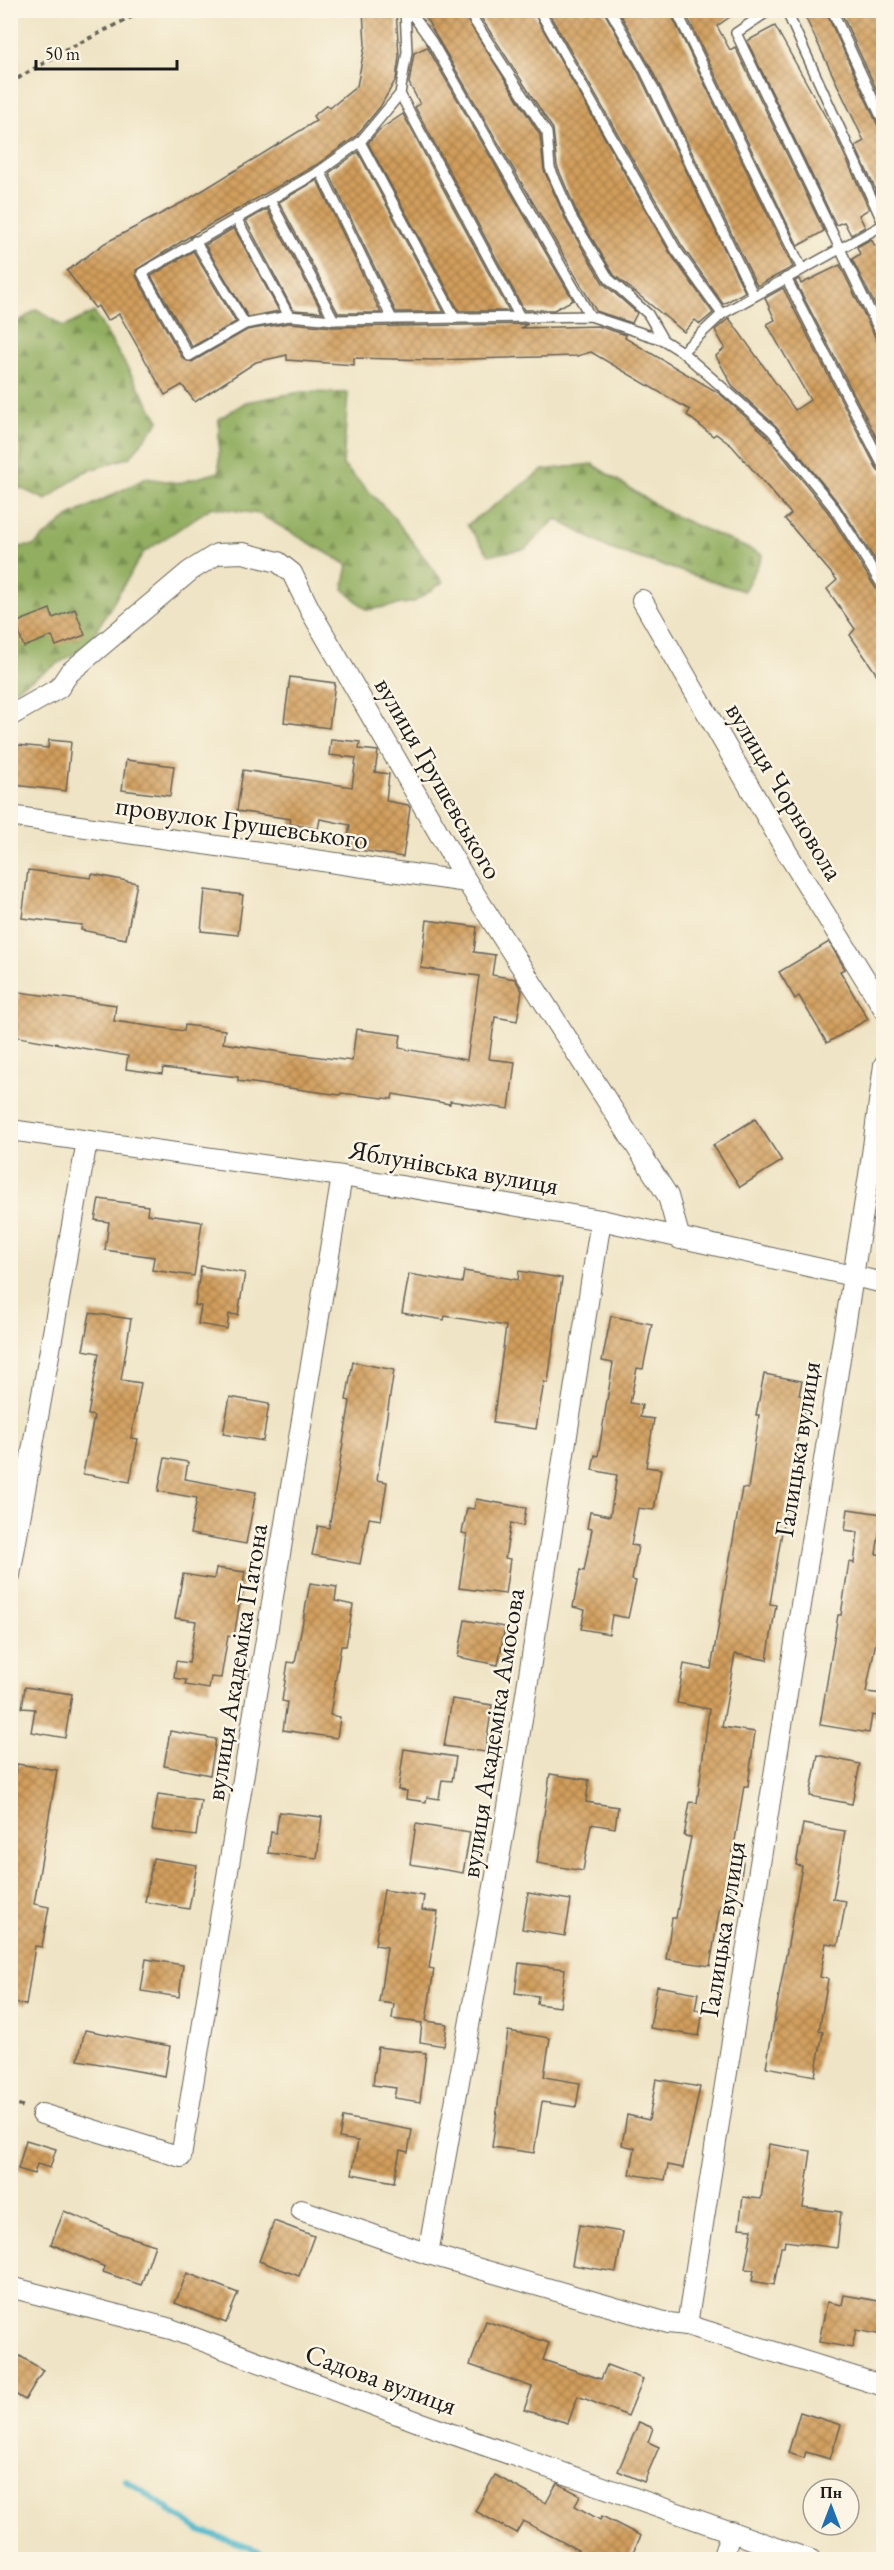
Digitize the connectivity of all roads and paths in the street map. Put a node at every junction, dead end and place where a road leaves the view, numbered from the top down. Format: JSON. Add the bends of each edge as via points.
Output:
{"nodes":[{"id":1,"x":145,"y":10,"type":"edge"},
{"id":2,"x":407,"y":10,"type":"edge"},
{"id":3,"x":538,"y":10,"type":"edge"},
{"id":4,"x":610,"y":10,"type":"edge"},
{"id":5,"x":676,"y":10,"type":"edge"},
{"id":6,"x":770,"y":10,"type":"edge"},
{"id":7,"x":786,"y":10,"type":"edge"},
{"id":8,"x":832,"y":10,"type":"edge"},
{"id":9,"x":468,"y":11,"type":"edge"},
{"id":10,"x":10,"y":83,"type":"edge"},
{"id":11,"x":400,"y":94,"type":"junction"},
{"id":12,"x":884,"y":123,"type":"edge"},
{"id":13,"x":360,"y":142,"type":"junction"},
{"id":14,"x":320,"y":171,"type":"junction"},
{"id":15,"x":270,"y":200,"type":"junction"},
{"id":16,"x":236,"y":218,"type":"junction"},
{"id":17,"x":883,"y":225,"type":"edge"},
{"id":18,"x":195,"y":241,"type":"junction"},
{"id":19,"x":840,"y":248,"type":"junction"},
{"id":20,"x":802,"y":269,"type":"junction"},
{"id":21,"x":786,"y":278,"type":"junction"},
{"id":22,"x":754,"y":296,"type":"junction"},
{"id":23,"x":722,"y":314,"type":"junction"},
{"id":24,"x":290,"y":316,"type":"junction"},
{"id":25,"x":590,"y":316,"type":"junction"},
{"id":26,"x":520,"y":317,"type":"junction"},
{"id":27,"x":455,"y":318,"type":"junction"},
{"id":28,"x":392,"y":319,"type":"junction"},
{"id":29,"x":334,"y":320,"type":"junction"},
{"id":30,"x":245,"y":324,"type":"junction"},
{"id":31,"x":663,"y":340,"type":"junction"},
{"id":32,"x":884,"y":340,"type":"edge"},
{"id":33,"x":682,"y":352,"type":"junction"},
{"id":34,"x":884,"y":468,"type":"edge"},
{"id":35,"x":884,"y":588,"type":"edge"},
{"id":36,"x":642,"y":600,"type":"dead end"},
{"id":37,"x":10,"y":716,"type":"edge"},
{"id":38,"x":10,"y":816,"type":"edge"},
{"id":39,"x":467,"y":882,"type":"junction"},
{"id":40,"x":884,"y":1009,"type":"edge"},
{"id":41,"x":884,"y":1065,"type":"edge"},
{"id":42,"x":882,"y":1088,"type":"edge"},
{"id":43,"x":10,"y":1130,"type":"edge"},
{"id":44,"x":87,"y":1141,"type":"junction"},
{"id":45,"x":342,"y":1176,"type":"junction"},
{"id":46,"x":601,"y":1220,"type":"junction"},
{"id":47,"x":680,"y":1239,"type":"junction"},
{"id":48,"x":851,"y":1276,"type":"junction"},
{"id":49,"x":884,"y":1283,"type":"edge"},
{"id":50,"x":10,"y":1575,"type":"edge"},
{"id":51,"x":42,"y":2114,"type":"dead end"},
{"id":52,"x":301,"y":2210,"type":"dead end"},
{"id":53,"x":428,"y":2254,"type":"junction"},
{"id":54,"x":10,"y":2286,"type":"edge"},
{"id":55,"x":687,"y":2325,"type":"junction"},
{"id":56,"x":884,"y":2386,"type":"edge"},
{"id":57,"x":731,"y":2532,"type":"junction"},
{"id":58,"x":722,"y":2559,"type":"edge"},
{"id":59,"x":811,"y":2559,"type":"edge"}],
"edges":[{"from":1,"to":10,"type":"path"},
{"from":2,"to":11,"type":"lane","via":[[407,52]]},
{"from":2,"to":25,"type":"lane","via":[[432,42]]},
{"from":3,"to":23,"type":"lane","via":[[676,250]]},
{"from":4,"to":22,"type":"lane","via":[[645,71]]},
{"from":5,"to":20,"type":"lane"},
{"from":6,"to":19,"type":"lane","via":[[736,33]]},
{"from":7,"to":17,"type":"lane"},
{"from":8,"to":12,"type":"lane"},
{"from":9,"to":31,"type":"lane","via":[[547,133],[550,168],[573,220],[609,279],[648,314]]},
{"from":11,"to":13,"type":"lane"},
{"from":11,"to":26,"type":"lane"},
{"from":13,"to":14,"type":"lane"},
{"from":13,"to":27,"type":"lane"},
{"from":14,"to":15,"type":"lane"},
{"from":14,"to":28,"type":"lane"},
{"from":15,"to":16,"type":"lane"},
{"from":15,"to":29,"type":"lane"},
{"from":16,"to":18,"type":"lane"},
{"from":16,"to":24,"type":"lane"},
{"from":17,"to":19,"type":"lane"},
{"from":18,"to":30,"type":"lane"},
{"from":18,"to":30,"type":"lane","via":[[142,273],[189,356]]},
{"from":19,"to":20,"type":"lane"},
{"from":19,"to":32,"type":"lane"},
{"from":20,"to":21,"type":"lane"},
{"from":21,"to":22,"type":"lane"},
{"from":21,"to":34,"type":"lane"},
{"from":22,"to":23,"type":"lane"},
{"from":23,"to":33,"type":"lane"},
{"from":24,"to":29,"type":"lane"},
{"from":24,"to":30,"type":"lane"},
{"from":25,"to":26,"type":"lane"},
{"from":25,"to":31,"type":"lane"},
{"from":26,"to":27,"type":"lane"},
{"from":27,"to":28,"type":"lane"},
{"from":28,"to":29,"type":"lane"},
{"from":31,"to":33,"type":"lane"},
{"from":33,"to":35,"type":"lane","via":[[771,430],[834,508]]},
{"from":36,"to":40,"type":"street","name":"вулиця Чорновола"},
{"from":37,"to":39,"type":"street","name":"вулиця Грушевського","via":[[59,688],[69,673],[190,571],[217,554],[243,553],[278,562],[292,573]]},
{"from":38,"to":39,"type":"street","name":"провулок Грушевського"},
{"from":39,"to":47,"type":"street","name":"вулиця Грушевського","via":[[668,1196]]},
{"from":41,"to":42,"type":"street"},
{"from":42,"to":48,"type":"street"},
{"from":43,"to":44,"type":"street","name":"Яблунівська вулиця"},
{"from":44,"to":45,"type":"street","name":"Яблунівська вулиця"},
{"from":44,"to":50,"type":"street"},
{"from":45,"to":46,"type":"street","name":"Яблунівська вулиця"},
{"from":45,"to":51,"type":"street","name":"вулиця Академіка Патона","via":[[181,2157]]},
{"from":46,"to":47,"type":"street","name":"Яблунівська вулиця"},
{"from":46,"to":53,"type":"street","name":"вулиця Академіка Амосова","via":[[506,1820]]},
{"from":47,"to":48,"type":"street","name":"Яблунівська вулиця"},
{"from":48,"to":49,"type":"street","name":"Яблунівська вулиця"},
{"from":48,"to":55,"type":"street","name":"Галицька вулиця"},
{"from":52,"to":53,"type":"street"},
{"from":53,"to":55,"type":"street","via":[[668,2323]]},
{"from":54,"to":57,"type":"street","name":"Садова вулиця","via":[[171,2330]]},
{"from":55,"to":56,"type":"street"},
{"from":57,"to":58,"type":"street"},
{"from":57,"to":59,"type":"street","name":"Садова вулиця"}]}
